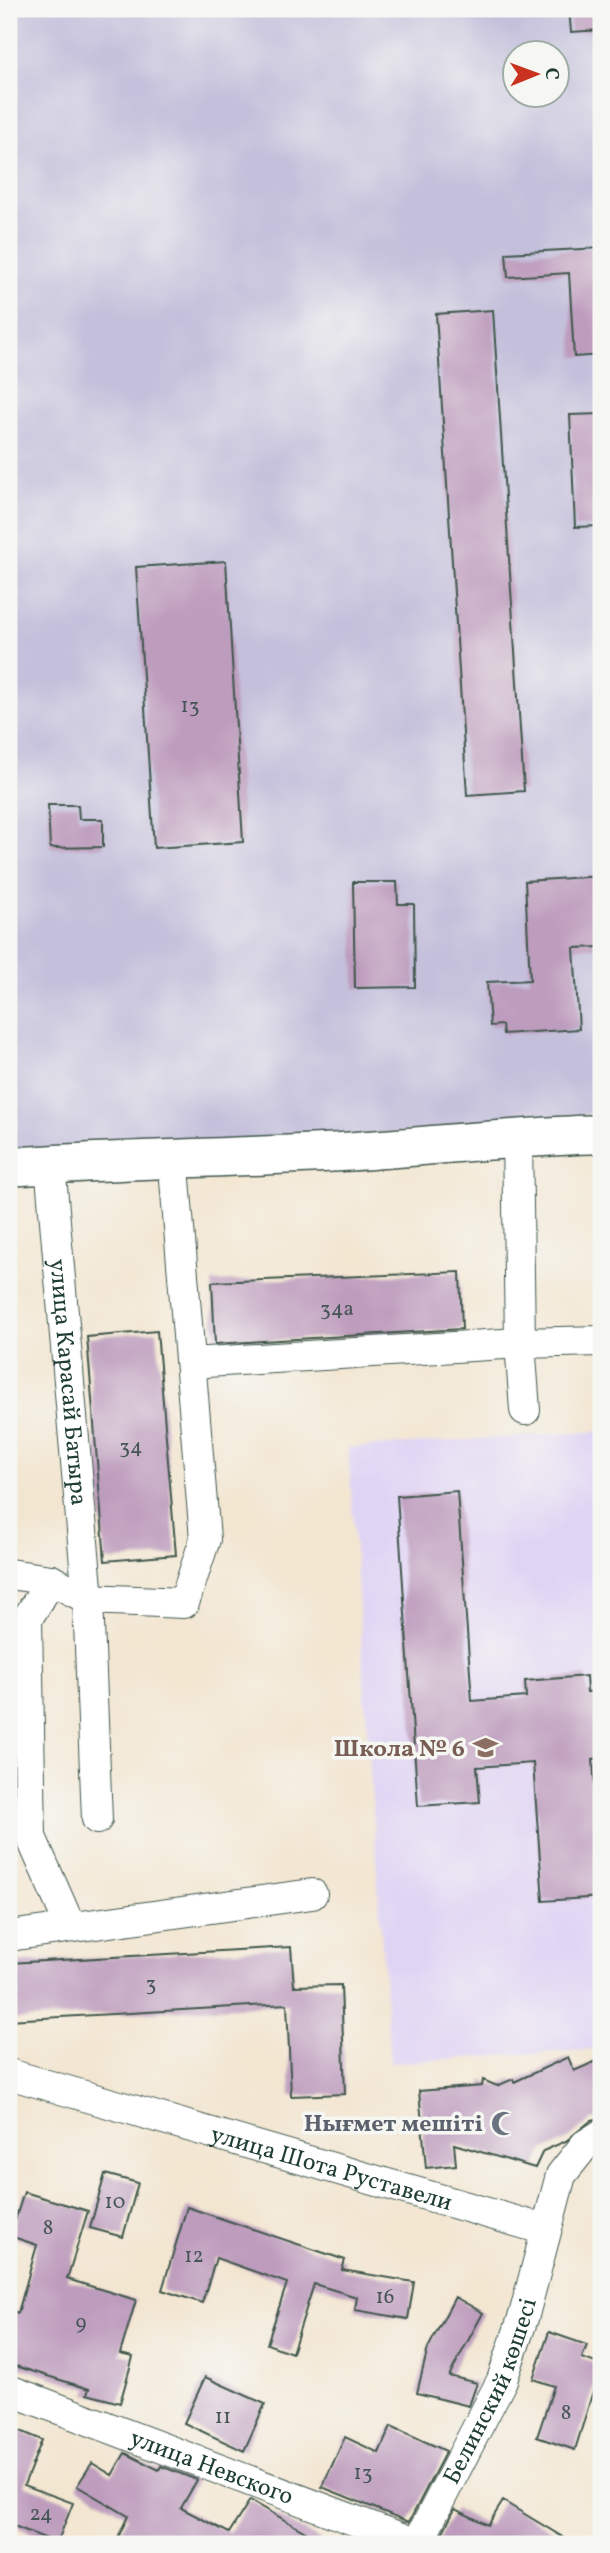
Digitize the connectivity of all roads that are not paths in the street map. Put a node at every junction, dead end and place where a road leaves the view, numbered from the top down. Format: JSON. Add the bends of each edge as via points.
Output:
{"nodes":[{"id":1,"x":601,"y":1135,"type":"edge"},
{"id":2,"x":517,"y":1136,"type":"junction"},
{"id":3,"x":173,"y":1156,"type":"junction"},
{"id":4,"x":50,"y":1164,"type":"junction"},
{"id":5,"x":9,"y":1167,"type":"edge"},
{"id":6,"x":601,"y":1341,"type":"edge"},
{"id":7,"x":520,"y":1343,"type":"junction"},
{"id":8,"x":191,"y":1363,"type":"junction"},
{"id":9,"x":525,"y":1410,"type":"dead end"},
{"id":10,"x":9,"y":1574,"type":"edge"},
{"id":11,"x":51,"y":1580,"type":"junction"},
{"id":12,"x":88,"y":1599,"type":"junction"},
{"id":13,"x":97,"y":1819,"type":"dead end"},
{"id":14,"x":312,"y":1894,"type":"dead end"},
{"id":15,"x":70,"y":1926,"type":"junction"},
{"id":16,"x":9,"y":1936,"type":"edge"},
{"id":17,"x":9,"y":2074,"type":"edge"},
{"id":18,"x":601,"y":2135,"type":"edge"},
{"id":19,"x":546,"y":2230,"type":"junction"},
{"id":20,"x":9,"y":2390,"type":"edge"},
{"id":21,"x":417,"y":2544,"type":"edge"}],
"edges":[{"from":1,"to":2,"type":"main road"},
{"from":2,"to":3,"type":"main road","via":[[342,1152]]},
{"from":2,"to":7,"type":"street"},
{"from":3,"to":4,"type":"main road"},
{"from":3,"to":8,"type":"street"},
{"from":4,"to":5,"type":"main road"},
{"from":4,"to":12,"type":"street","name":"улица Карасай Батыра"},
{"from":6,"to":7,"type":"street"},
{"from":7,"to":8,"type":"street"},
{"from":7,"to":9,"type":"street"},
{"from":8,"to":12,"type":"street","via":[[205,1539],[184,1603]]},
{"from":10,"to":11,"type":"street"},
{"from":11,"to":12,"type":"street"},
{"from":11,"to":15,"type":"street","via":[[27,1619],[31,1837]]},
{"from":12,"to":13,"type":"street","name":"улица Карасай Батыра"},
{"from":14,"to":15,"type":"street"},
{"from":15,"to":16,"type":"street"},
{"from":17,"to":19,"type":"street","name":"улица Шота Руставели"},
{"from":18,"to":19,"type":"street","via":[[585,2145],[561,2175]]},
{"from":19,"to":21,"type":"street","name":"Белинский көшесi","via":[[502,2380]]},
{"from":20,"to":21,"type":"street","name":"улица Невского"}]}
